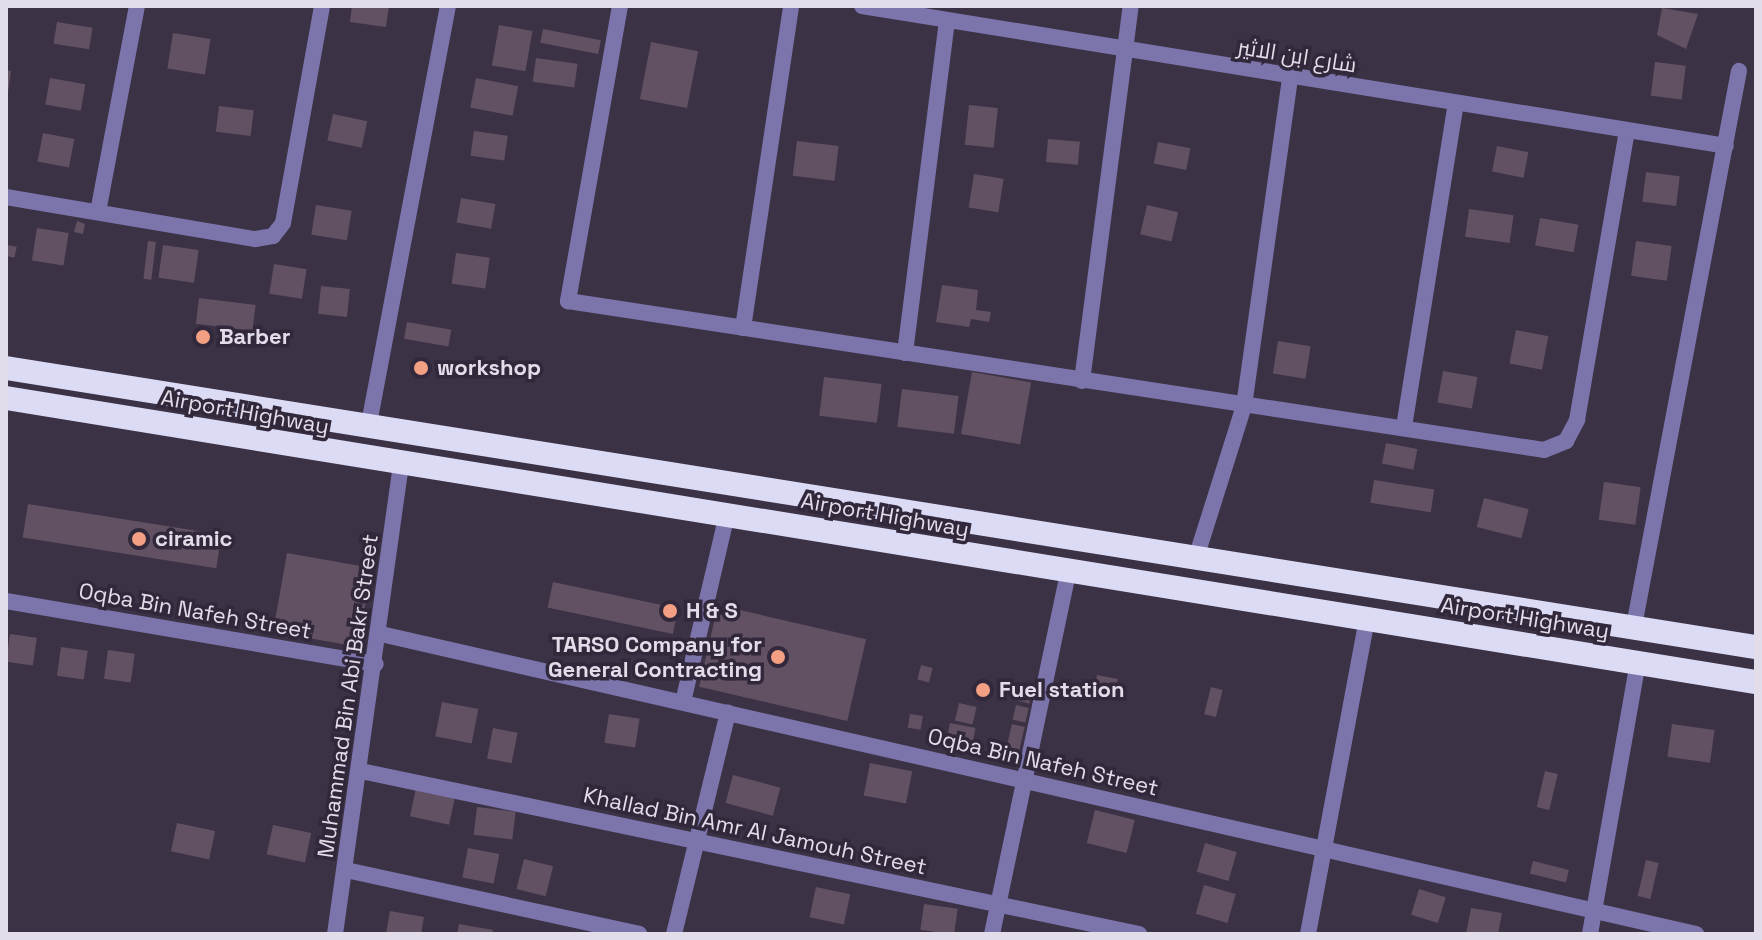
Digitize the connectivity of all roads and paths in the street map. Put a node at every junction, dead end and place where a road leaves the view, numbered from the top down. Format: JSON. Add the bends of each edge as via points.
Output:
{"nodes":[{"id":1,"x":137,"y":6,"type":"edge"},
{"id":2,"x":322,"y":6,"type":"edge"},
{"id":3,"x":448,"y":6,"type":"edge"},
{"id":4,"x":620,"y":6,"type":"edge"},
{"id":5,"x":791,"y":6,"type":"edge"},
{"id":6,"x":862,"y":6,"type":"edge"},
{"id":7,"x":1131,"y":6,"type":"edge"},
{"id":8,"x":947,"y":21,"type":"junction"},
{"id":9,"x":1124,"y":51,"type":"junction"},
{"id":10,"x":1739,"y":71,"type":"dead end"},
{"id":11,"x":1290,"y":77,"type":"junction"},
{"id":12,"x":1456,"y":103,"type":"junction"},
{"id":13,"x":1627,"y":132,"type":"junction"},
{"id":14,"x":1726,"y":146,"type":"junction"},
{"id":15,"x":6,"y":197,"type":"edge"},
{"id":16,"x":98,"y":212,"type":"junction"},
{"id":17,"x":743,"y":328,"type":"junction"},
{"id":18,"x":905,"y":353,"type":"junction"},
{"id":19,"x":6,"y":368,"type":"edge"},
{"id":20,"x":1082,"y":381,"type":"junction"},
{"id":21,"x":6,"y":398,"type":"edge"},
{"id":22,"x":1244,"y":406,"type":"junction"},
{"id":23,"x":1404,"y":427,"type":"junction"},
{"id":24,"x":368,"y":429,"type":"junction"},
{"id":25,"x":401,"y":464,"type":"junction"},
{"id":26,"x":727,"y":514,"type":"junction"},
{"id":27,"x":1196,"y":558,"type":"junction"},
{"id":28,"x":1068,"y":573,"type":"junction"},
{"id":29,"x":6,"y":601,"type":"edge"},
{"id":30,"x":1367,"y":618,"type":"junction"},
{"id":31,"x":1634,"y":626,"type":"junction"},
{"id":32,"x":381,"y":634,"type":"junction"},
{"id":33,"x":1756,"y":647,"type":"edge"},
{"id":34,"x":1638,"y":662,"type":"junction"},
{"id":35,"x":376,"y":664,"type":"junction"},
{"id":36,"x":1756,"y":682,"type":"edge"},
{"id":37,"x":683,"y":702,"type":"junction"},
{"id":38,"x":728,"y":713,"type":"junction"},
{"id":39,"x":361,"y":771,"type":"junction"},
{"id":40,"x":1026,"y":781,"type":"junction"},
{"id":41,"x":697,"y":841,"type":"junction"},
{"id":42,"x":1326,"y":849,"type":"junction"},
{"id":43,"x":346,"y":870,"type":"junction"},
{"id":44,"x":999,"y":905,"type":"junction"},
{"id":45,"x":1594,"y":911,"type":"junction"},
{"id":46,"x":335,"y":934,"type":"edge"},
{"id":47,"x":639,"y":934,"type":"edge"},
{"id":48,"x":674,"y":934,"type":"edge"},
{"id":49,"x":992,"y":934,"type":"edge"},
{"id":50,"x":1139,"y":934,"type":"edge"},
{"id":51,"x":1308,"y":934,"type":"edge"},
{"id":52,"x":1590,"y":934,"type":"edge"},
{"id":53,"x":1696,"y":934,"type":"edge"}],
"edges":[{"from":1,"to":16,"type":"street"},
{"from":2,"to":16,"type":"street","via":[[278,232],[255,239]]},
{"from":3,"to":24,"type":"street"},
{"from":4,"to":17,"type":"street","via":[[568,301]]},
{"from":5,"to":17,"type":"street"},
{"from":6,"to":8,"type":"street","name":"شارع ابن الاثير"},
{"from":7,"to":9,"type":"street"},
{"from":8,"to":9,"type":"street","name":"شارع ابن الاثير"},
{"from":8,"to":18,"type":"street"},
{"from":9,"to":11,"type":"street","name":"شارع ابن الاثير"},
{"from":9,"to":20,"type":"street"},
{"from":10,"to":14,"type":"street"},
{"from":11,"to":12,"type":"street","name":"شارع ابن الاثير"},
{"from":11,"to":22,"type":"street"},
{"from":12,"to":13,"type":"street","name":"شارع ابن الاثير"},
{"from":12,"to":23,"type":"street"},
{"from":13,"to":14,"type":"street","name":"شارع ابن الاثير"},
{"from":13,"to":23,"type":"street","via":[[1573,434],[1544,450]]},
{"from":14,"to":31,"type":"street"},
{"from":15,"to":16,"type":"street"},
{"from":17,"to":18,"type":"street"},
{"from":18,"to":20,"type":"street"},
{"from":19,"to":24,"type":"highway","name":"Airport Highway"},
{"from":20,"to":22,"type":"street"},
{"from":21,"to":25,"type":"highway","name":"Airport Highway"},
{"from":22,"to":23,"type":"street"},
{"from":22,"to":27,"type":"street"},
{"from":24,"to":27,"type":"highway","name":"Airport Highway"},
{"from":25,"to":26,"type":"highway","name":"Airport Highway"},
{"from":25,"to":32,"type":"street","name":"Muhammad Bin Abi Bakr Street"},
{"from":26,"to":28,"type":"highway","name":"Airport Highway"},
{"from":26,"to":37,"type":"street"},
{"from":27,"to":31,"type":"highway","name":"Airport Highway"},
{"from":28,"to":30,"type":"highway","name":"Airport Highway"},
{"from":28,"to":40,"type":"street"},
{"from":29,"to":35,"type":"street","name":"Oqba Bin Nafeh Street"},
{"from":30,"to":34,"type":"highway","name":"Airport Highway"},
{"from":30,"to":42,"type":"street"},
{"from":31,"to":33,"type":"highway","name":"Airport Highway"},
{"from":32,"to":35,"type":"street","name":"Muhammad Bin Abi Bakr Street"},
{"from":32,"to":37,"type":"street","name":"Oqba Bin Nafeh Street"},
{"from":34,"to":36,"type":"highway","name":"Airport Highway"},
{"from":34,"to":45,"type":"street"},
{"from":35,"to":39,"type":"street","name":"Muhammad Bin Abi Bakr Street"},
{"from":37,"to":38,"type":"street","name":"Oqba Bin Nafeh Street"},
{"from":38,"to":40,"type":"street","name":"Oqba Bin Nafeh Street"},
{"from":38,"to":41,"type":"street"},
{"from":39,"to":41,"type":"street","name":"Khallad Bin Amr Al Jamouh Street"},
{"from":39,"to":43,"type":"street","name":"Muhammad Bin Abi Bakr Street"},
{"from":40,"to":42,"type":"street","name":"Oqba Bin Nafeh Street"},
{"from":40,"to":44,"type":"street"},
{"from":41,"to":44,"type":"street","name":"Khallad Bin Amr Al Jamouh Street"},
{"from":41,"to":48,"type":"street"},
{"from":42,"to":45,"type":"street","name":"Oqba Bin Nafeh Street"},
{"from":42,"to":51,"type":"street"},
{"from":43,"to":46,"type":"street","name":"Muhammad Bin Abi Bakr Street"},
{"from":43,"to":47,"type":"street"},
{"from":44,"to":49,"type":"street"},
{"from":44,"to":50,"type":"street","name":"Khallad Bin Amr Al Jamouh Street"},
{"from":45,"to":52,"type":"street"},
{"from":45,"to":53,"type":"street","name":"Oqba Bin Nafeh Street"}]}
